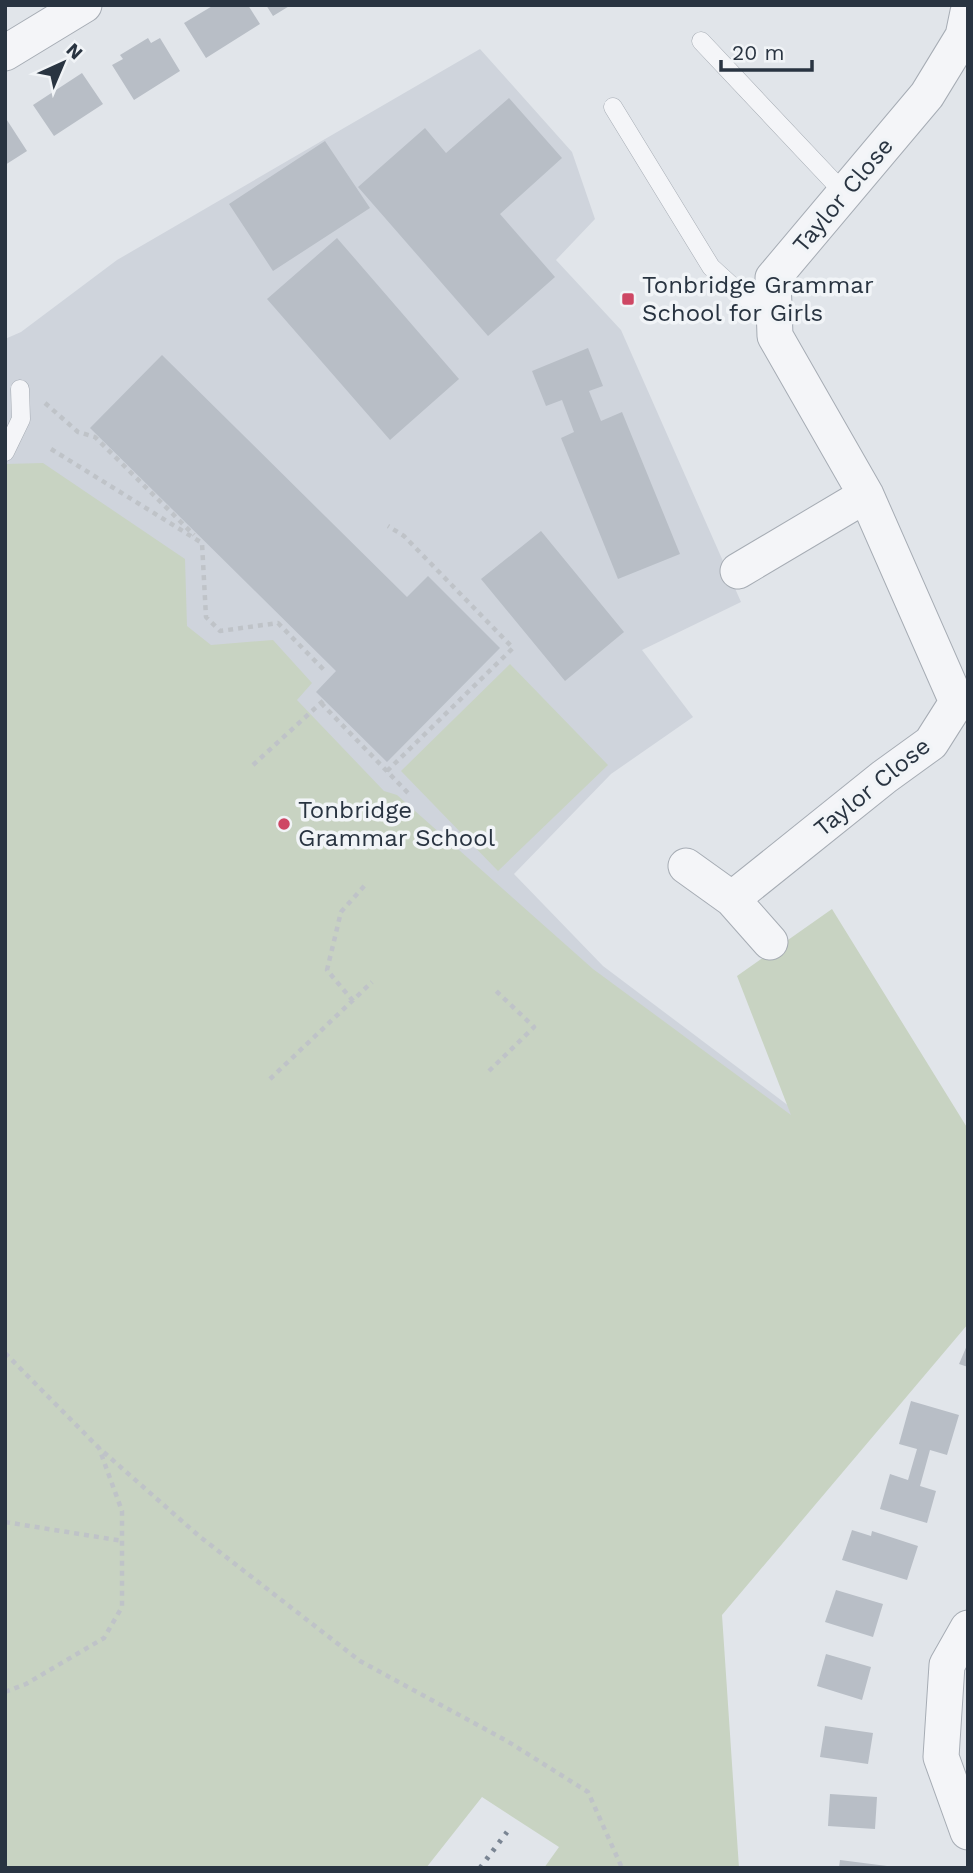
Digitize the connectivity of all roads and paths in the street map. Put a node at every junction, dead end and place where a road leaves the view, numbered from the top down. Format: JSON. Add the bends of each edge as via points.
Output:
{"nodes":[{"id":1,"x":84,"y":5,"type":"edge"},
{"id":2,"x":968,"y":12,"type":"edge"},
{"id":3,"x":701,"y":41,"type":"dead end"},
{"id":4,"x":5,"y":53,"type":"edge"},
{"id":5,"x":613,"y":107,"type":"dead end"},
{"id":6,"x":845,"y":194,"type":"junction"},
{"id":7,"x":774,"y":305,"type":"junction"},
{"id":8,"x":20,"y":389,"type":"dead end"},
{"id":9,"x":42,"y":401,"type":"dead end"},
{"id":10,"x":51,"y":449,"type":"dead end"},
{"id":11,"x":5,"y":452,"type":"edge"},
{"id":12,"x":866,"y":495,"type":"junction"},
{"id":13,"x":388,"y":526,"type":"dead end"},
{"id":14,"x":202,"y":544,"type":"junction"},
{"id":15,"x":738,"y":571,"type":"dead end"},
{"id":16,"x":326,"y":671,"type":"dead end"},
{"id":17,"x":253,"y":765,"type":"dead end"},
{"id":18,"x":387,"y":771,"type":"junction"},
{"id":19,"x":408,"y":793,"type":"dead end"},
{"id":20,"x":686,"y":866,"type":"dead end"},
{"id":21,"x":365,"y":885,"type":"dead end"},
{"id":22,"x":732,"y":899,"type":"junction"},
{"id":23,"x":770,"y":942,"type":"dead end"},
{"id":24,"x":372,"y":982,"type":"dead end"},
{"id":25,"x":493,"y":988,"type":"dead end"},
{"id":26,"x":353,"y":1001,"type":"junction"},
{"id":27,"x":489,"y":1071,"type":"dead end"},
{"id":28,"x":270,"y":1079,"type":"dead end"},
{"id":29,"x":5,"y":1353,"type":"edge"},
{"id":30,"x":99,"y":1448,"type":"junction"},
{"id":31,"x":5,"y":1521,"type":"edge"},
{"id":32,"x":123,"y":1541,"type":"junction"},
{"id":33,"x":968,"y":1628,"type":"edge"},
{"id":34,"x":5,"y":1692,"type":"edge"},
{"id":35,"x":968,"y":1832,"type":"edge"},
{"id":36,"x":622,"y":1868,"type":"edge"}],
"edges":[{"from":1,"to":4,"type":"street"},
{"from":2,"to":6,"type":"street","name":"Taylor Close","via":[[963,36],[927,95]]},
{"from":3,"to":6,"type":"lane"},
{"from":5,"to":7,"type":"lane","via":[[711,267],[745,298]]},
{"from":6,"to":7,"type":"street","name":"Taylor Close","via":[[773,278]]},
{"from":7,"to":12,"type":"street","name":"Taylor Close","via":[[775,336]]},
{"from":8,"to":11,"type":"lane","via":[[21,419]]},
{"from":9,"to":14,"type":"path","via":[[78,432],[94,437]]},
{"from":10,"to":14,"type":"path"},
{"from":12,"to":15,"type":"street"},
{"from":12,"to":22,"type":"street","name":"Taylor Close","via":[[957,702],[931,743]]},
{"from":13,"to":18,"type":"path","via":[[404,536],[513,648]]},
{"from":14,"to":16,"type":"path","via":[[206,617],[220,631],[278,623]]},
{"from":17,"to":18,"type":"path","via":[[323,702]]},
{"from":18,"to":19,"type":"path"},
{"from":20,"to":22,"type":"street"},
{"from":21,"to":26,"type":"path","via":[[341,912],[327,970]]},
{"from":22,"to":23,"type":"street"},
{"from":24,"to":26,"type":"path"},
{"from":25,"to":27,"type":"path","via":[[534,1027]]},
{"from":26,"to":28,"type":"path"},
{"from":29,"to":30,"type":"path"},
{"from":30,"to":32,"type":"path","via":[[122,1511]]},
{"from":30,"to":36,"type":"path","via":[[200,1536],[360,1661],[507,1741],[588,1793]]},
{"from":31,"to":32,"type":"path"},
{"from":32,"to":34,"type":"path","via":[[122,1607],[104,1638]]},
{"from":33,"to":35,"type":"street","via":[[947,1665],[942,1757]]}]}
